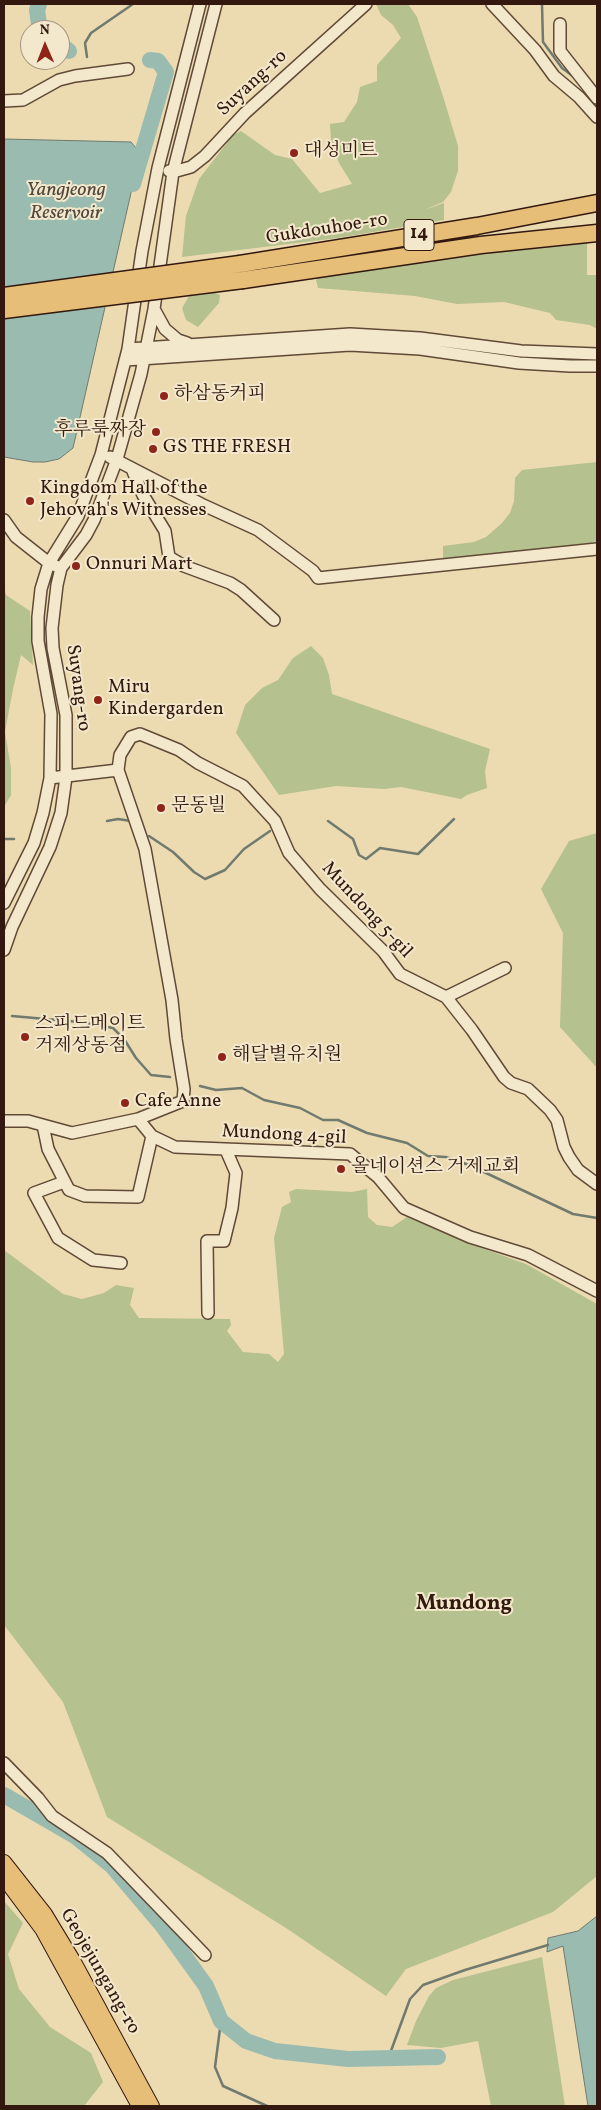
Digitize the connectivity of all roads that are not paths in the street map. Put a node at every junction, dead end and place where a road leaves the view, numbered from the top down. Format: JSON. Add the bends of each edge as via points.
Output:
{"nodes":[{"id":1,"x":200,"y":4,"type":"edge"},
{"id":2,"x":216,"y":4,"type":"edge"},
{"id":3,"x":366,"y":4,"type":"edge"},
{"id":4,"x":492,"y":4,"type":"edge"},
{"id":5,"x":560,"y":24,"type":"dead end"},
{"id":6,"x":128,"y":69,"type":"dead end"},
{"id":7,"x":597,"y":98,"type":"edge"},
{"id":8,"x":4,"y":101,"type":"edge"},
{"id":9,"x":597,"y":117,"type":"edge"},
{"id":10,"x":158,"y":168,"type":"junction"},
{"id":11,"x":173,"y":172,"type":"junction"},
{"id":12,"x":597,"y":203,"type":"edge"},
{"id":13,"x":597,"y":233,"type":"edge"},
{"id":14,"x":242,"y":272,"type":"junction"},
{"id":15,"x":4,"y":296,"type":"edge"},
{"id":16,"x":154,"y":309,"type":"junction"},
{"id":17,"x":4,"y":310,"type":"edge"},
{"id":18,"x":188,"y":344,"type":"junction"},
{"id":19,"x":147,"y":347,"type":"junction"},
{"id":20,"x":126,"y":354,"type":"junction"},
{"id":21,"x":597,"y":354,"type":"edge"},
{"id":22,"x":159,"y":358,"type":"junction"},
{"id":23,"x":144,"y":359,"type":"junction"},
{"id":24,"x":579,"y":366,"type":"junction"},
{"id":25,"x":597,"y":366,"type":"edge"},
{"id":26,"x":141,"y":374,"type":"junction"},
{"id":27,"x":597,"y":374,"type":"edge"},
{"id":28,"x":101,"y":455,"type":"junction"},
{"id":29,"x":117,"y":459,"type":"junction"},
{"id":30,"x":132,"y":469,"type":"junction"},
{"id":31,"x":4,"y":520,"type":"edge"},
{"id":32,"x":597,"y":549,"type":"edge"},
{"id":33,"x":49,"y":563,"type":"junction"},
{"id":34,"x":61,"y":568,"type":"junction"},
{"id":35,"x":274,"y":620,"type":"dead end"},
{"id":36,"x":118,"y":770,"type":"junction"},
{"id":37,"x":66,"y":777,"type":"junction"},
{"id":38,"x":50,"y":778,"type":"junction"},
{"id":39,"x":4,"y":903,"type":"edge"},
{"id":40,"x":4,"y":950,"type":"edge"},
{"id":41,"x":506,"y":968,"type":"dead end"},
{"id":42,"x":446,"y":997,"type":"junction"},
{"id":43,"x":138,"y":1119,"type":"junction"},
{"id":44,"x":4,"y":1121,"type":"edge"},
{"id":45,"x":42,"y":1125,"type":"junction"},
{"id":46,"x":152,"y":1136,"type":"junction"},
{"id":47,"x":226,"y":1150,"type":"junction"},
{"id":48,"x":64,"y":1182,"type":"junction"},
{"id":49,"x":597,"y":1184,"type":"edge"},
{"id":50,"x":121,"y":1263,"type":"dead end"},
{"id":51,"x":597,"y":1291,"type":"edge"},
{"id":52,"x":208,"y":1313,"type":"dead end"},
{"id":53,"x":4,"y":1763,"type":"edge"},
{"id":54,"x":4,"y":1862,"type":"edge"},
{"id":55,"x":4,"y":1878,"type":"edge"},
{"id":56,"x":205,"y":1955,"type":"dead end"},
{"id":57,"x":139,"y":2106,"type":"edge"},
{"id":58,"x":152,"y":2106,"type":"edge"}],
"edges":[{"from":1,"to":10,"type":"street"},
{"from":2,"to":11,"type":"street","name":"Suyang-ro"},
{"from":3,"to":11,"type":"street","name":"Suyang-ro","via":[[245,113],[205,156],[191,167]]},
{"from":4,"to":9,"type":"street","via":[[535,50],[554,76]]},
{"from":5,"to":7,"type":"street","via":[[560,51]]},
{"from":6,"to":8,"type":"street","via":[[59,80],[23,100]]},
{"from":10,"to":11,"type":"street"},
{"from":10,"to":20,"type":"street"},
{"from":11,"to":16,"type":"street","name":"Suyang-ro"},
{"from":12,"to":14,"type":"highway","name":"Gukdouhoe-ro","number":"14"},
{"from":13,"to":14,"type":"highway","name":"Gukdouhoe-ro","number":"14"},
{"from":14,"to":15,"type":"highway","number":"14","bridge":true},
{"from":14,"to":17,"type":"highway","number":"14","bridge":true},
{"from":16,"to":18,"type":"street","via":[[165,329]]},
{"from":16,"to":19,"type":"street","name":"Suyang-ro"},
{"from":18,"to":19,"type":"street"},
{"from":18,"to":21,"type":"street","via":[[350,334],[420,338],[520,351]]},
{"from":19,"to":20,"type":"street"},
{"from":19,"to":23,"type":"street","name":"Suyang-ro"},
{"from":20,"to":23,"type":"street"},
{"from":20,"to":28,"type":"street"},
{"from":22,"to":23,"type":"street"},
{"from":22,"to":24,"type":"street","via":[[350,345]]},
{"from":22,"to":26,"type":"street","via":[[148,364]]},
{"from":23,"to":26,"type":"street","name":"Suyang-ro"},
{"from":24,"to":25,"type":"street"},
{"from":24,"to":27,"type":"street"},
{"from":26,"to":29,"type":"street","name":"Suyang-ro"},
{"from":28,"to":29,"type":"street"},
{"from":28,"to":33,"type":"street","via":[[78,516]]},
{"from":29,"to":30,"type":"street"},
{"from":29,"to":34,"type":"street","name":"Suyang-ro","via":[[94,520]]},
{"from":30,"to":32,"type":"street","via":[[258,530],[318,578]]},
{"from":30,"to":35,"type":"street","via":[[143,495],[165,531],[169,557],[236,587]]},
{"from":31,"to":33,"type":"street","via":[[16,537]]},
{"from":33,"to":34,"type":"street"},
{"from":33,"to":38,"type":"street","via":[[41,589],[38,641],[51,714]]},
{"from":34,"to":37,"type":"street","name":"Suyang-ro","via":[[52,628],[66,715]]},
{"from":36,"to":37,"type":"street"},
{"from":36,"to":42,"type":"street","name":"Mundong 5-gil","via":[[120,755],[131,737],[140,734],[179,750],[243,786],[275,821],[289,853],[400,974]]},
{"from":36,"to":43,"type":"street","via":[[145,850],[184,1088],[183,1101]]},
{"from":37,"to":38,"type":"street"},
{"from":37,"to":40,"type":"street","name":"Suyang-ro","via":[[61,813],[50,847]]},
{"from":38,"to":39,"type":"street","via":[[34,843]]},
{"from":41,"to":42,"type":"street"},
{"from":42,"to":49,"type":"street","name":"Mundong 5-gil","via":[[504,1077],[528,1089],[550,1110],[558,1120],[569,1157],[578,1170]]},
{"from":43,"to":45,"type":"street","via":[[72,1133]]},
{"from":43,"to":46,"type":"street","name":"Mundong 4-gil"},
{"from":44,"to":45,"type":"street","via":[[28,1121]]},
{"from":45,"to":48,"type":"street","via":[[48,1149]]},
{"from":46,"to":47,"type":"street","name":"Mundong 4-gil","via":[[175,1148]]},
{"from":46,"to":48,"type":"street","via":[[138,1197],[85,1196],[69,1190]]},
{"from":47,"to":51,"type":"street","name":"Mundong 4-gil","via":[[350,1154],[378,1177],[404,1208],[470,1237],[528,1255]]},
{"from":47,"to":52,"type":"street","via":[[236,1173],[224,1241],[207,1241]]},
{"from":48,"to":50,"type":"street","via":[[34,1193],[58,1238],[93,1260]]},
{"from":53,"to":56,"type":"street","via":[[52,1816],[107,1853]]},
{"from":54,"to":58,"type":"main road","name":"Geojejungang-ro","via":[[45,1914]]},
{"from":55,"to":57,"type":"main road","name":"Geojejungang-ro","via":[[42,1929]]}]}
